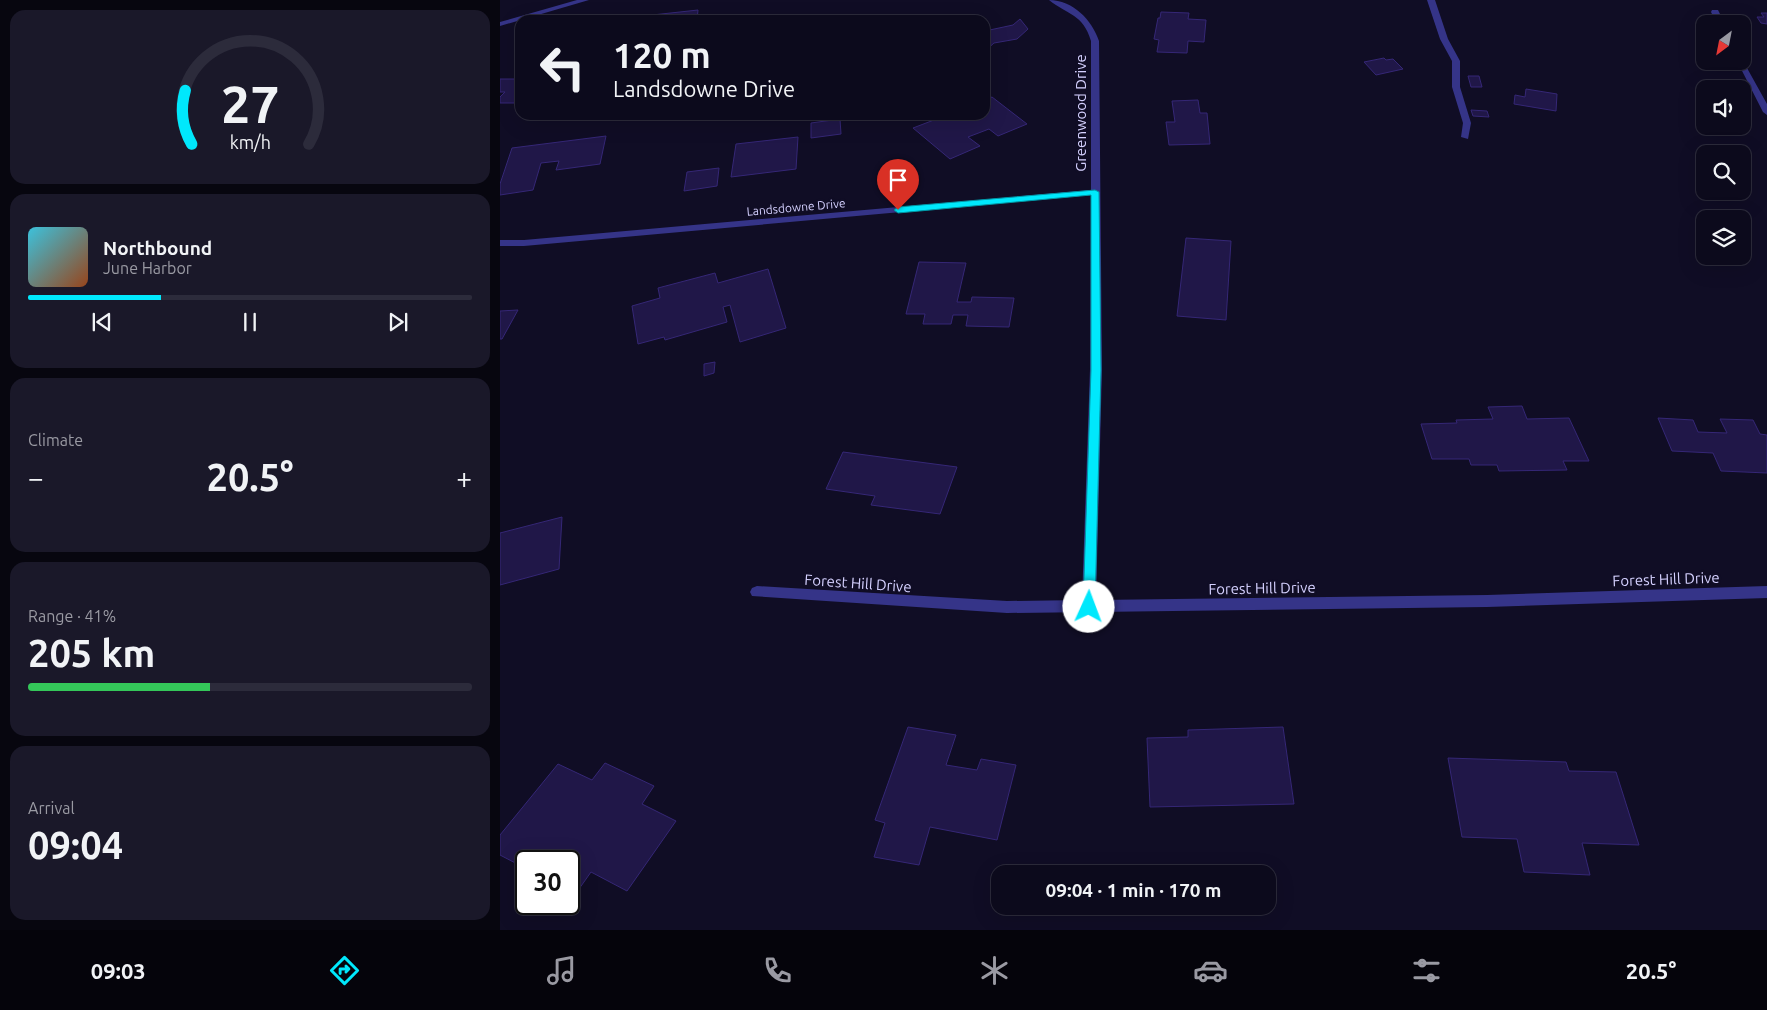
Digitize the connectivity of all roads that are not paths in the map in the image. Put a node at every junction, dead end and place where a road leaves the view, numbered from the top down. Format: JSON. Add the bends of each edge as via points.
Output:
{"nodes":[{"id":1,"x":585,"y":0,"type":"edge"},
{"id":2,"x":1053,"y":0,"type":"edge"},
{"id":3,"x":1431,"y":0,"type":"edge"},
{"id":4,"x":1715,"y":12,"type":"dead end"},
{"id":5,"x":532,"y":15,"type":"edge"},
{"id":6,"x":1716,"y":15,"type":"edge"},
{"id":7,"x":515,"y":20,"type":"edge"},
{"id":8,"x":500,"y":24,"type":"edge"},
{"id":9,"x":1745,"y":70,"type":"edge"},
{"id":10,"x":1767,"y":112,"type":"edge"},
{"id":11,"x":1465,"y":137,"type":"dead end"},
{"id":12,"x":1095,"y":192,"type":"junction"},
{"id":13,"x":500,"y":243,"type":"edge"},
{"id":14,"x":757,"y":592,"type":"dead end"},
{"id":15,"x":1767,"y":592,"type":"edge"},
{"id":16,"x":1089,"y":607,"type":"junction"}],
"edges":[{"from":1,"to":5,"type":"street"},
{"from":2,"to":12,"type":"street","name":"Greenwood Drive","via":[[1081,16],[1089,25],[1095,41]]},
{"from":3,"to":11,"type":"street","via":[[1444,39],[1456,61],[1456,87],[1467,123]]},
{"from":4,"to":6,"type":"street"},
{"from":7,"to":8,"type":"street"},
{"from":9,"to":10,"type":"street"},
{"from":12,"to":13,"type":"street","name":"Landsdowne Drive"},
{"from":12,"to":16,"type":"street","name":"Greenwood Drive","via":[[1096,370]]},
{"from":14,"to":16,"type":"street","name":"Forest Hill Drive","via":[[949,605]]},
{"from":15,"to":16,"type":"street","name":"Forest Hill Drive","via":[[1487,601]]}]}
